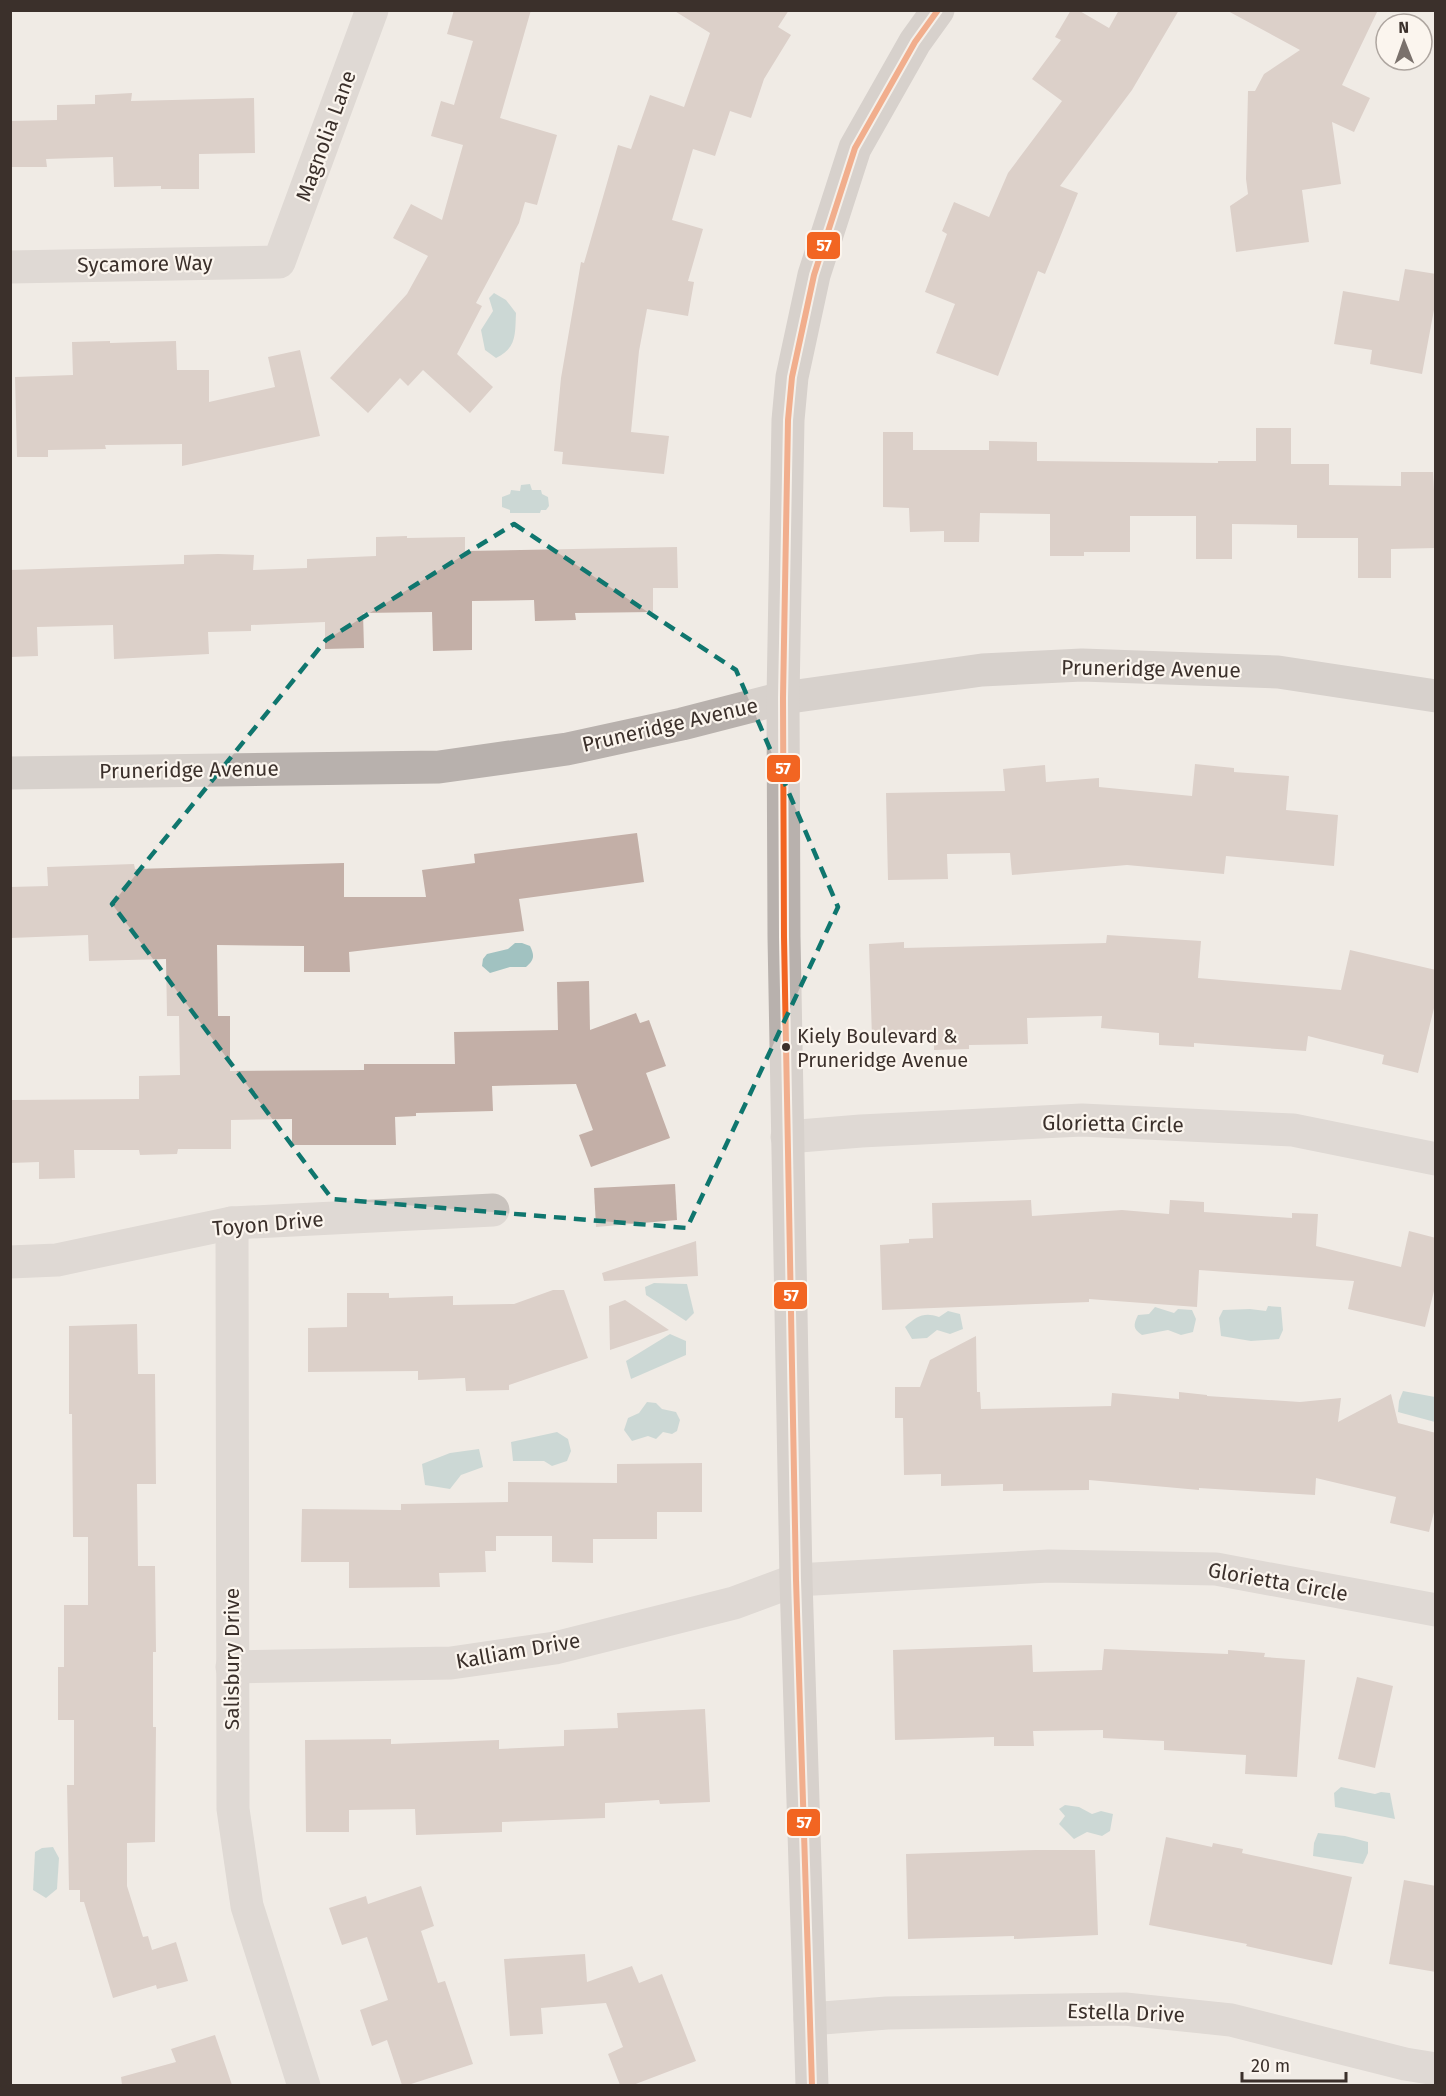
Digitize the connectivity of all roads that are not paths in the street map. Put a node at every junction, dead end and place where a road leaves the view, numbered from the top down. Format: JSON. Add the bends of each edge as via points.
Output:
{"nodes":[{"id":1,"x":372,"y":10,"type":"edge"},
{"id":2,"x":938,"y":10,"type":"edge"},
{"id":3,"x":279,"y":262,"type":"joint"},
{"id":4,"x":10,"y":267,"type":"edge"},
{"id":5,"x":1436,"y":696,"type":"edge"},
{"id":6,"x":783,"y":698,"type":"junction"},
{"id":7,"x":10,"y":773,"type":"edge"},
{"id":8,"x":787,"y":1137,"type":"junction"},
{"id":9,"x":1436,"y":1159,"type":"edge"},
{"id":10,"x":493,"y":1210,"type":"dead end"},
{"id":11,"x":232,"y":1223,"type":"junction"},
{"id":12,"x":10,"y":1262,"type":"edge"},
{"id":13,"x":796,"y":1580,"type":"junction"},
{"id":14,"x":1436,"y":1610,"type":"edge"},
{"id":15,"x":232,"y":1667,"type":"junction"},
{"id":16,"x":810,"y":2019,"type":"junction"},
{"id":17,"x":1436,"y":2069,"type":"edge"},
{"id":18,"x":304,"y":2085,"type":"edge"},
{"id":19,"x":812,"y":2085,"type":"edge"}],
"edges":[{"from":1,"to":3,"type":"street","name":"Magnolia Lane"},
{"from":2,"to":6,"type":"main road","via":[[915,42],[855,148],[814,275],[792,377],[788,420]]},
{"from":3,"to":4,"type":"street","name":"Sycamore Way"},
{"from":5,"to":6,"type":"main road","name":"Pruneridge Avenue","via":[[1278,672],[1082,665],[982,670]]},
{"from":6,"to":7,"type":"main road","name":"Pruneridge Avenue","via":[[567,749],[439,767]]},
{"from":6,"to":8,"type":"main road"},
{"from":8,"to":9,"type":"street","name":"Glorietta Circle","via":[[1082,1120],[1293,1130]]},
{"from":8,"to":13,"type":"main road"},
{"from":10,"to":11,"type":"street","name":"Toyon Drive"},
{"from":11,"to":12,"type":"street","name":"Toyon Drive","via":[[57,1260]]},
{"from":11,"to":15,"type":"street","name":"Salisbury Drive"},
{"from":13,"to":14,"type":"street","name":"Glorietta Circle","via":[[1049,1566],[1216,1569]]},
{"from":13,"to":15,"type":"street","name":"Kalliam Drive","via":[[734,1603],[555,1648],[451,1664]]},
{"from":13,"to":16,"type":"main road"},
{"from":15,"to":18,"type":"street","name":"Salisbury Drive","via":[[233,1809],[247,1906]]},
{"from":16,"to":17,"type":"street","name":"Estella Drive","via":[[886,2013],[1125,2010],[1232,2020]]},
{"from":16,"to":19,"type":"main road"}]}
